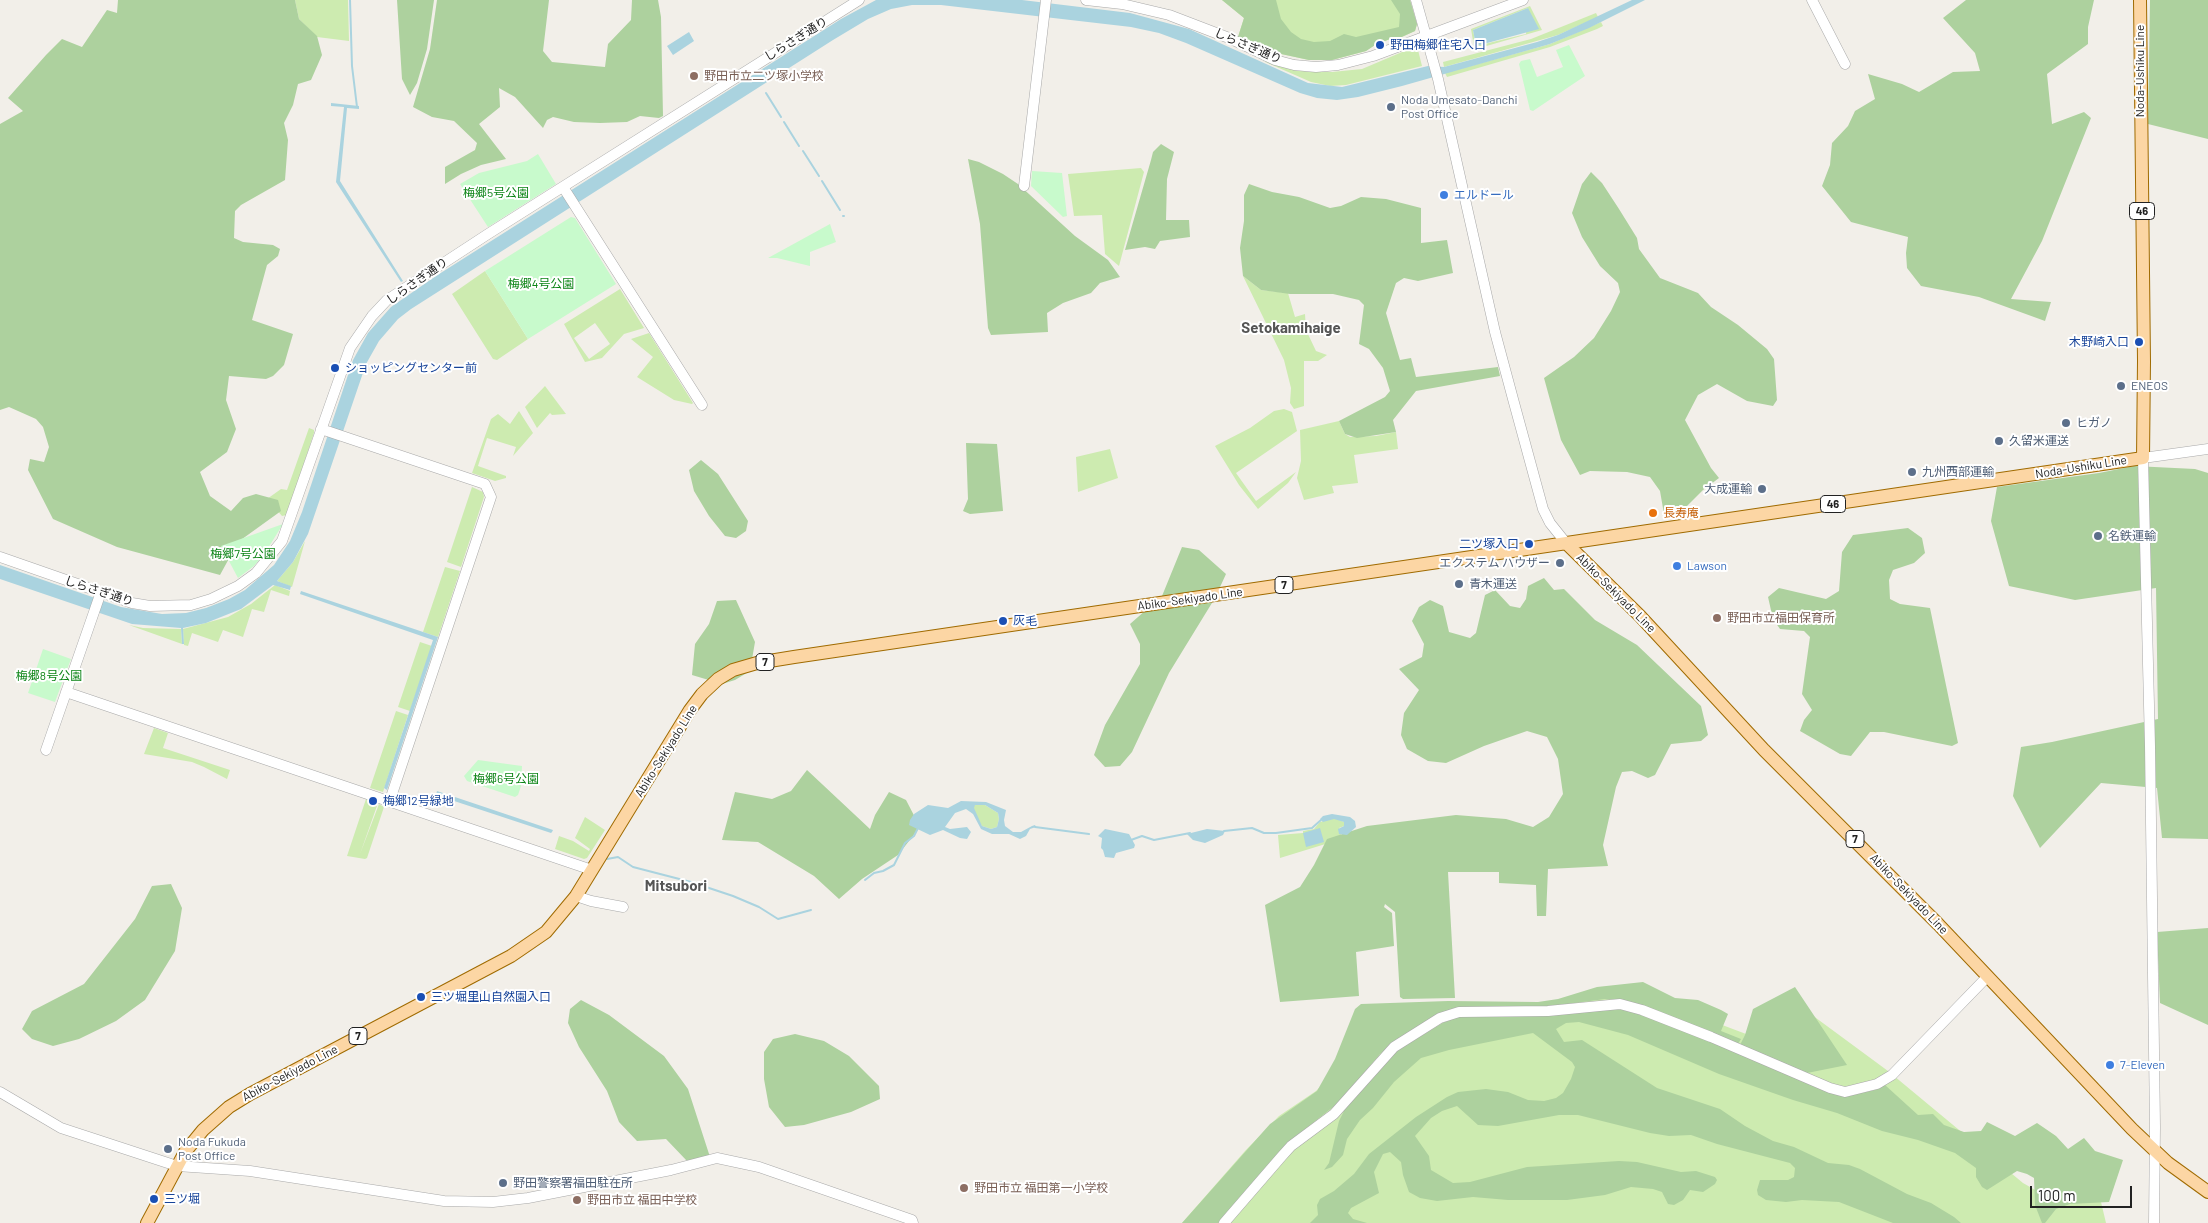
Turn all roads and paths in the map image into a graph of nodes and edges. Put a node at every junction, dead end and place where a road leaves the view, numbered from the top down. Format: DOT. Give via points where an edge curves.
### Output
graph roads {
  1 [pos="859,0"];
  2 [pos="1086,0"];
  3 [pos="1416,0"];
  4 [pos="1523,0"];
  5 [pos="1812,0"];
  6 [pos="2140,0"];
  7 [pos="1046,1"];
  8 [pos="1427,35"];
  9 [pos="1845,64"];
  10 [pos="1024,186"];
  11 [pos="565,189"];
  12 [pos="702,406"];
  13 [pos="324,430"];
  14 [pos="2208,449"];
  15 [pos="2143,458"];
  16 [pos="1566,544"];
  17 [pos="0,557"];
  18 [pos="100,595"];
  19 [pos="66,692"];
  20 [pos="46,750"];
  21 [pos="390,800"];
  22 [pos="592,870"];
  23 [pos="576,896"];
  24 [pos="623,907"];
  25 [pos="1987,977"];
  26 [pos="0,1092"];
  27 [pos="2154,1150"];
  28 [pos="177,1166"];
  29 [pos="2208,1192"];
  30 [pos="147,1223"];
  31 [pos="913,1223"];
  32 [pos="1224,1223"];
  33 [pos="2154,1223"];
  1 -- 11 [label="street, しらさぎ通り"];
  2 -- 8 [label="street, しらさぎ通り" via="1169,15 1275,60 1316,67 1357,60"];
  3 -- 8 [label="street"];
  4 -- 8 [label="street, しらさぎ通り"];
  5 -- 9 [label="street"];
  6 -- 15 [label="main road, Noda-Ushiku Line / 46"];
  7 -- 10 [label="street"];
  8 -- 16 [label="street" via="1513,400 1546,517"];
  11 -- 12 [label="street"];
  11 -- 13 [label="street, しらさぎ通り" via="387,300 362,328 350,348"];
  13 -- 18 [label="street, しらさぎ通り" via="282,541 256,573 238,586 190,605 150,606"];
  13 -- 21 [label="street" via="485,484 490,490 491,497"];
  14 -- 15 [label="street"];
  15 -- 16 [label="main road, Noda-Ushiku Line / 46"];
  15 -- 27 [label="street"];
  16 -- 22 [label="main road, Abiko-Sekiyado Line / 7" via="743,666 718,679 690,710"];
  16 -- 25 [label="main road, Abiko-Sekiyado Line / 7" via="1640,616 1764,750 1854,838"];
  17 -- 18 [label="street, しらさぎ通り"];
  18 -- 19 [label="street"];
  19 -- 20 [label="street"];
  19 -- 21 [label="street"];
  21 -- 22 [label="street"];
  22 -- 23 [label="main road, Abiko-Sekiyado Line / 7"];
  23 -- 24 [label="street"];
  23 -- 28 [label="main road, Abiko-Sekiyado Line / 7" via="546,932 511,956 229,1107 203,1130"];
  25 -- 27 [label="main road, Abiko-Sekiyado Line / 7"];
  25 -- 32 [label="street" via="1892,1075 1870,1087 1845,1092 1620,1004 1548,1011 1459,1012 1440,1018 1394,1047 1334,1114 1287,1150"];
  26 -- 28 [label="street" via="61,1128"];
  27 -- 29 [label="main road, Abiko-Sekiyado Line / 7"];
  27 -- 33 [label="street"];
  28 -- 30 [label="main road, Abiko-Sekiyado Line / 7"];
  28 -- 31 [label="street" via="250,1171 444,1201 493,1202 671,1170 717,1158 768,1170"];
}
